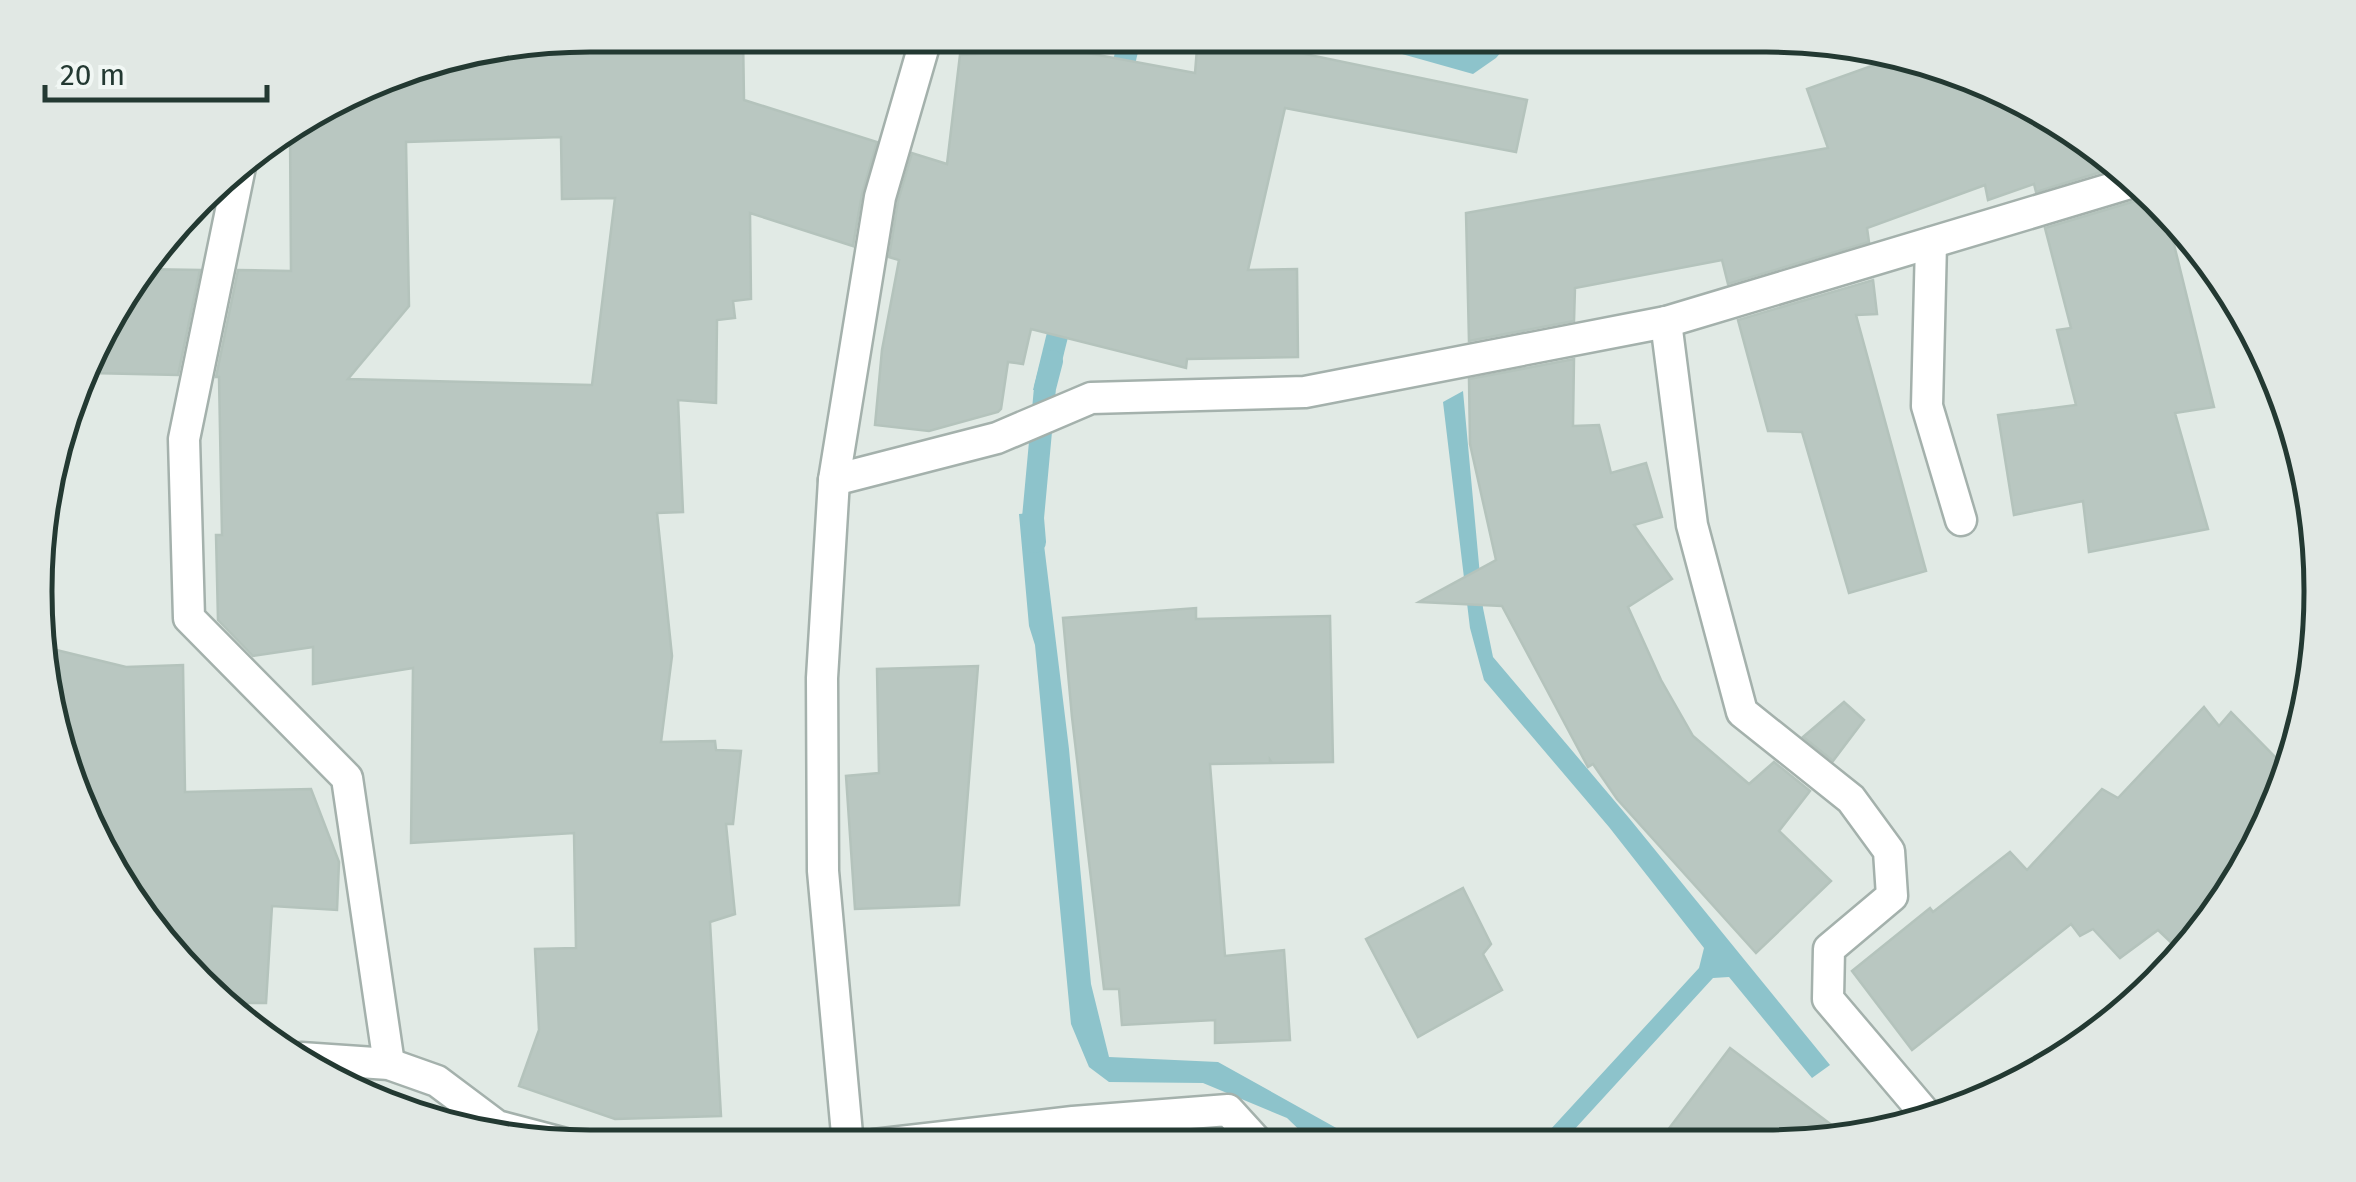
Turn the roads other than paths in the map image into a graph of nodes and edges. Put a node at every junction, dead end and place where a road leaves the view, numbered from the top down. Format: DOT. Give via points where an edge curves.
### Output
graph roads {
  1 [pos="922,52"];
  2 [pos="236,186"];
  3 [pos="2121,187"];
  4 [pos="1932,244"];
  5 [pos="1666,322"];
  6 [pos="834,480"];
  7 [pos="1961,520"];
  8 [pos="327,1060"];
  9 [pos="389,1064"];
  10 [pos="1919,1107"];
  11 [pos="488,1119"];
  12 [pos="847,1130"];
  13 [pos="1004,1130"];
  14 [pos="1246,1130"];
  1 -- 6 [label="street" via="880,197"];
  2 -- 9 [label="street" via="184,439 189,618 347,778"];
  3 -- 4 [label="street"];
  4 -- 5 [label="street"];
  4 -- 7 [label="street" via="1927,406"];
  5 -- 6 [label="street" via="1305,392 1091,398 997,438"];
  5 -- 10 [label="street" via="1692,524 1742,712 1852,799 1889,851 1892,896 1830,949 1828,1000"];
  6 -- 12 [label="street" via="822,678 823,871"];
  8 -- 9 [label="street"];
  9 -- 11 [label="street" via="437,1080"];
  13 -- 14 [label="street" via="1228,1110"];
}
